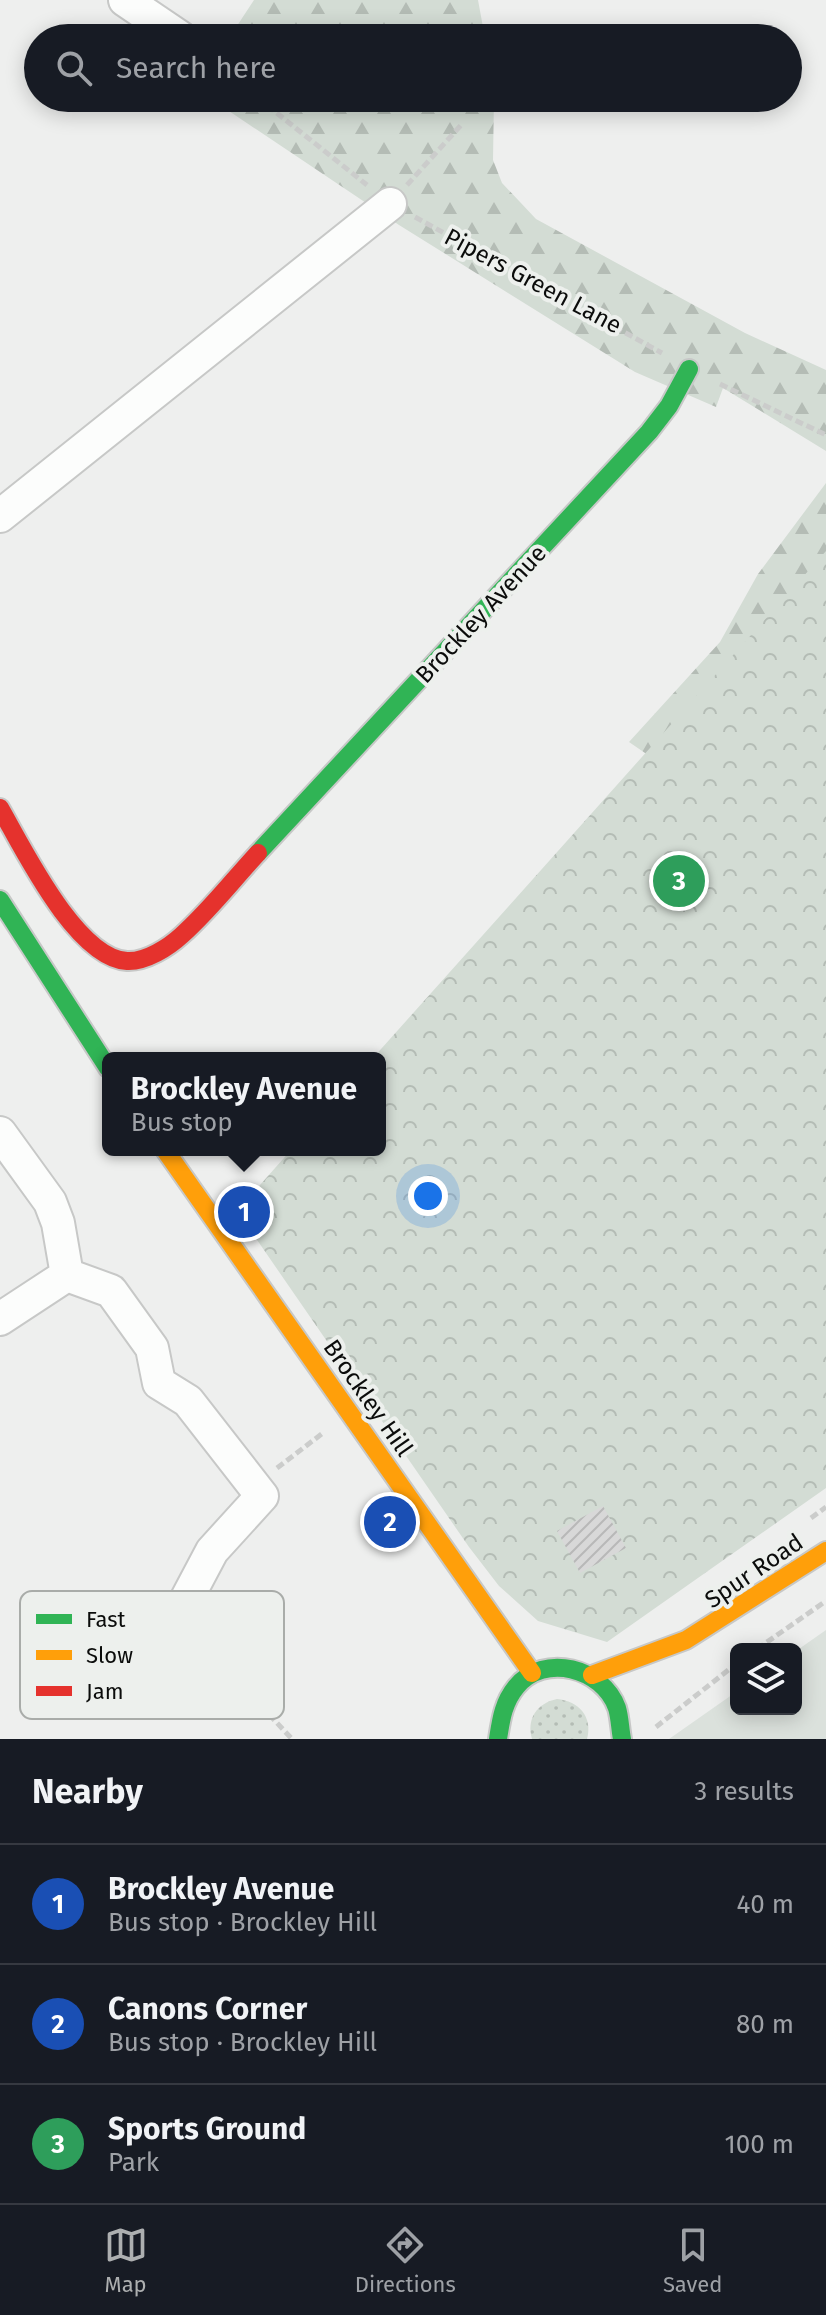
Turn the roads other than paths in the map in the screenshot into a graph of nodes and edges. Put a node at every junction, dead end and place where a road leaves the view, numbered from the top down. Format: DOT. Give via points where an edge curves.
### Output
graph roads {
  1 [pos="125,0"];
  2 [pos="160,24"];
  3 [pos="390,204"];
  4 [pos="689,369"];
  5 [pos="0,516"];
  6 [pos="0,808"];
  7 [pos="0,900"];
  8 [pos="102,1059"];
  9 [pos="0,1133"];
  10 [pos="169,1156"];
  11 [pos="67,1275"];
  12 [pos="0,1319"];
  13 [pos="826,1551"];
  14 [pos="191,1591"];
  15 [pos="709,1630"];
  16 [pos="670,1667"];
  17 [pos="532,1673"];
  18 [pos="592,1675"];
  19 [pos="636,1702"];
  20 [pos="497,1717"];
  21 [pos="622,1735"];
  22 [pos="482,1739"];
  23 [pos="498,1739"];
  1 -- 2 [label="street"];
  3 -- 5 [label="street"];
  4 -- 6 [label="main road, Brockley Avenue" via="649,432 182,935 153,955 125,962 98,953 67,917"];
  7 -- 8 [label="main road"];
  9 -- 11 [label="street" via="50,1202"];
  10 -- 17 [label="main road, Brockley Hill"];
  11 -- 12 [label="street"];
  11 -- 14 [label="street" via="111,1291 152,1348 159,1383 188,1401 262,1496 212,1551"];
  13 -- 15 [label="main road, Spur Road"];
  15 -- 16 [label="main road, Spur Road"];
  15 -- 18 [label="main road, Spur Road" via="639,1663"];
  17 -- 18 [label="main road" via="566,1667"];
  17 -- 20 [label="main road" via="506,1696"];
  18 -- 21 [label="main road" via="616,1702"];
  19 -- 21 [label="main road"];
  20 -- 22 [label="main road"];
  20 -- 23 [label="main road"];
}
